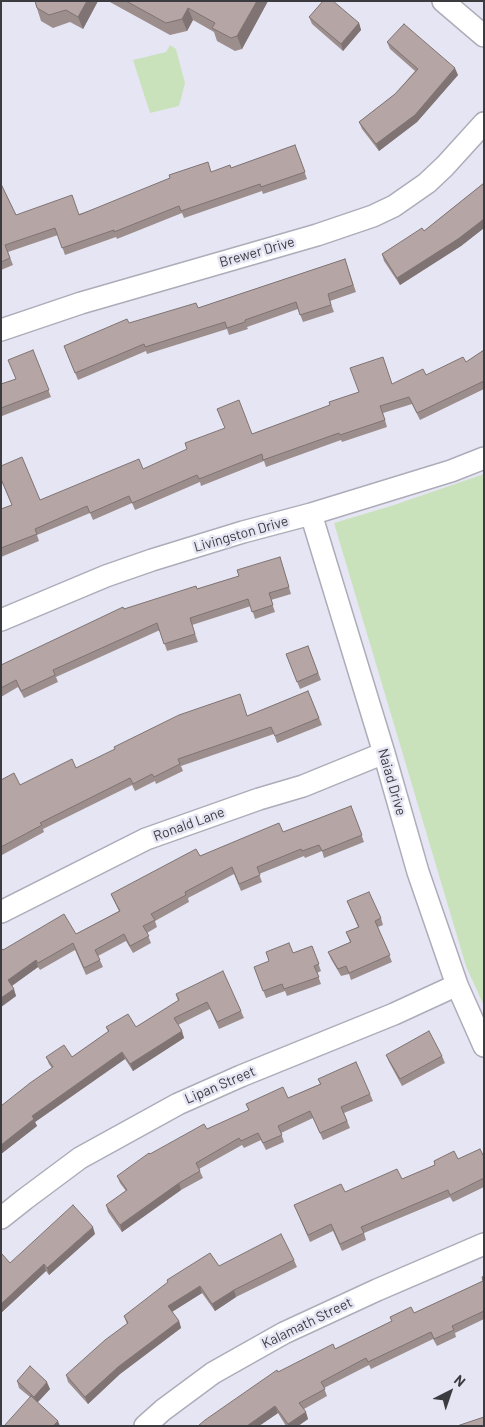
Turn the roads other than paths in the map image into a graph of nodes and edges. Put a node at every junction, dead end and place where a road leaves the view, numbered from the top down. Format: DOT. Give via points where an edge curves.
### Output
graph roads {
  1 [pos="443,1"];
  2 [pos="484,36"];
  3 [pos="484,123"];
  4 [pos="1,330"];
  5 [pos="484,458"];
  6 [pos="311,514"];
  7 [pos="1,620"];
  8 [pos="384,753"];
  9 [pos="1,912"];
  10 [pos="458,984"];
  11 [pos="484,1046"];
  12 [pos="1,1218"];
  13 [pos="484,1244"];
  14 [pos="145,1426"];
  1 -- 2 [label="street"];
  3 -- 4 [label="street, Brewer Drive" via="427,183 373,216"];
  5 -- 6 [label="street, Livingston Drive"];
  6 -- 7 [label="street, Livingston Drive" via="152,560"];
  6 -- 8 [label="street, Naiad Drive"];
  8 -- 9 [label="street, Ronald Lane" via="303,786 146,839"];
  8 -- 10 [label="street, Naiad Drive" via="418,872"];
  10 -- 11 [label="street, Naiad Drive"];
  10 -- 12 [label="street, Lipan Street" via="178,1104 80,1158"];
  13 -- 14 [label="street, Kalamath Street" via="284,1333 213,1373"];
}
